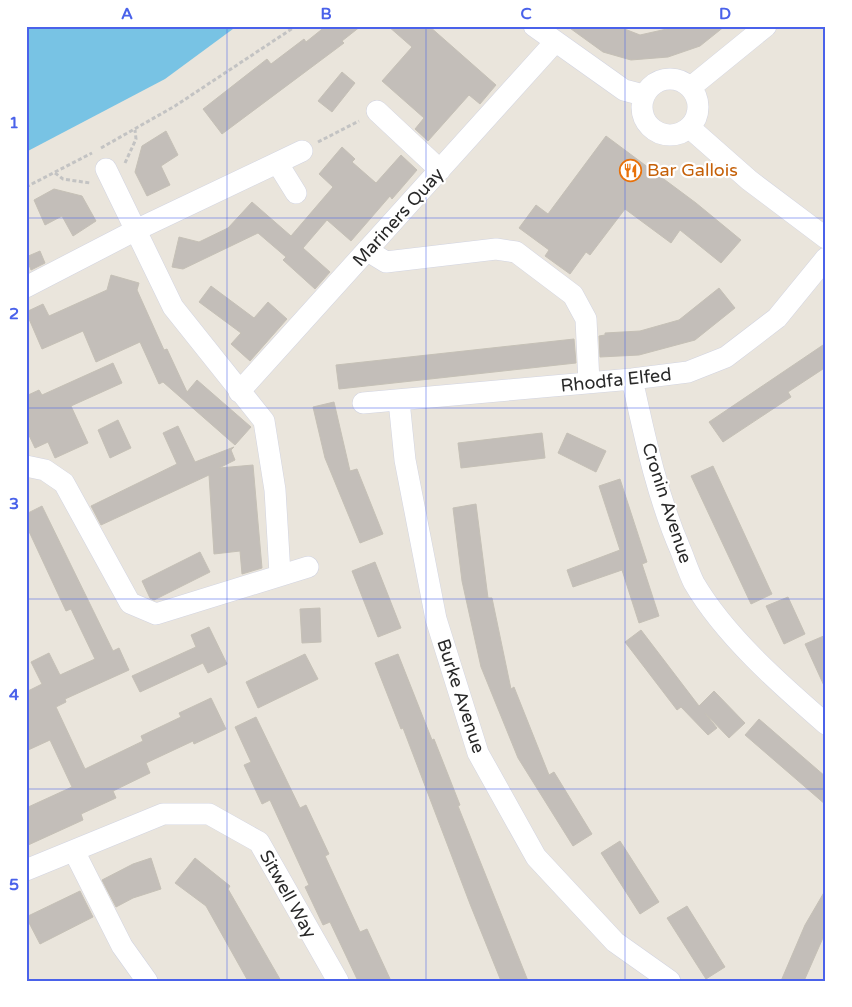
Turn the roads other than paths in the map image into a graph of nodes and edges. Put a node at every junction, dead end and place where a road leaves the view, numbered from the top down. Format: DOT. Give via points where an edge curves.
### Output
graph roads {
  1 [pos="534,26"];
  2 [pos="766,26"];
  3 [pos="555,42"];
  4 [pos="691,87"];
  5 [pos="643,95"];
  6 [pos="376,111"];
  7 [pos="690,128"];
  8 [pos="302,151"];
  9 [pos="278,164"];
  10 [pos="106,169"];
  11 [pos="440,170"];
  12 [pos="296,193"];
  13 [pos="136,230"];
  14 [pos="826,238"];
  15 [pos="368,251"];
  16 [pos="826,258"];
  17 [pos="26,287"];
  18 [pos="632,379"];
  19 [pos="588,383"];
  20 [pos="239,392"];
  21 [pos="399,401"];
  22 [pos="363,403"];
  23 [pos="36,468"];
  24 [pos="308,567"];
  25 [pos="280,574"];
  26 [pos="826,724"];
  27 [pos="74,850"];
  28 [pos="26,870"];
  29 [pos="147,981"];
  30 [pos="338,981"];
  31 [pos="670,981"];
  1 -- 3 [label="street"];
  2 -- 4 [label="street"];
  3 -- 5 [label="street" via="624,90"];
  3 -- 11 [label="street, Mariners Quay"];
  4 -- 5 [label="street" via="672,78 654,83"];
  4 -- 7 [label="street" via="698,99 696,116"];
  5 -- 7 [label="street" via="642,111 650,125 661,134 676,135"];
  6 -- 11 [label="street"];
  7 -- 14 [label="street" via="749,180"];
  8 -- 9 [label="street"];
  9 -- 12 [label="street"];
  9 -- 13 [label="street"];
  10 -- 13 [label="street"];
  11 -- 15 [label="street, Mariners Quay"];
  13 -- 17 [label="street"];
  13 -- 20 [label="street" via="173,307"];
  15 -- 19 [label="street" via="386,262 496,249 516,252 573,294 586,319"];
  15 -- 20 [label="street, Mariners Quay"];
  16 -- 18 [label="street, Rhodfa Elfed" via="777,318 726,357 688,372"];
  18 -- 19 [label="street, Rhodfa Elfed"];
  18 -- 26 [label="street, Cronin Avenue" via="652,470 694,582 725,625 762,667"];
  19 -- 21 [label="street, Rhodfa Elfed"];
  20 -- 25 [label="street" via="264,421 275,490"];
  21 -- 22 [label="street, Rhodfa Elfed"];
  21 -- 31 [label="street, Burke Avenue" via="404,460 436,619 478,753 536,857 615,942"];
  23 -- 25 [label="street" via="64,483 130,603 156,614"];
  24 -- 25 [label="street"];
  27 -- 28 [label="street, Sitwell Way"];
  27 -- 29 [label="street" via="122,946"];
  27 -- 30 [label="street, Sitwell Way" via="163,814 209,814 259,842"];
}
